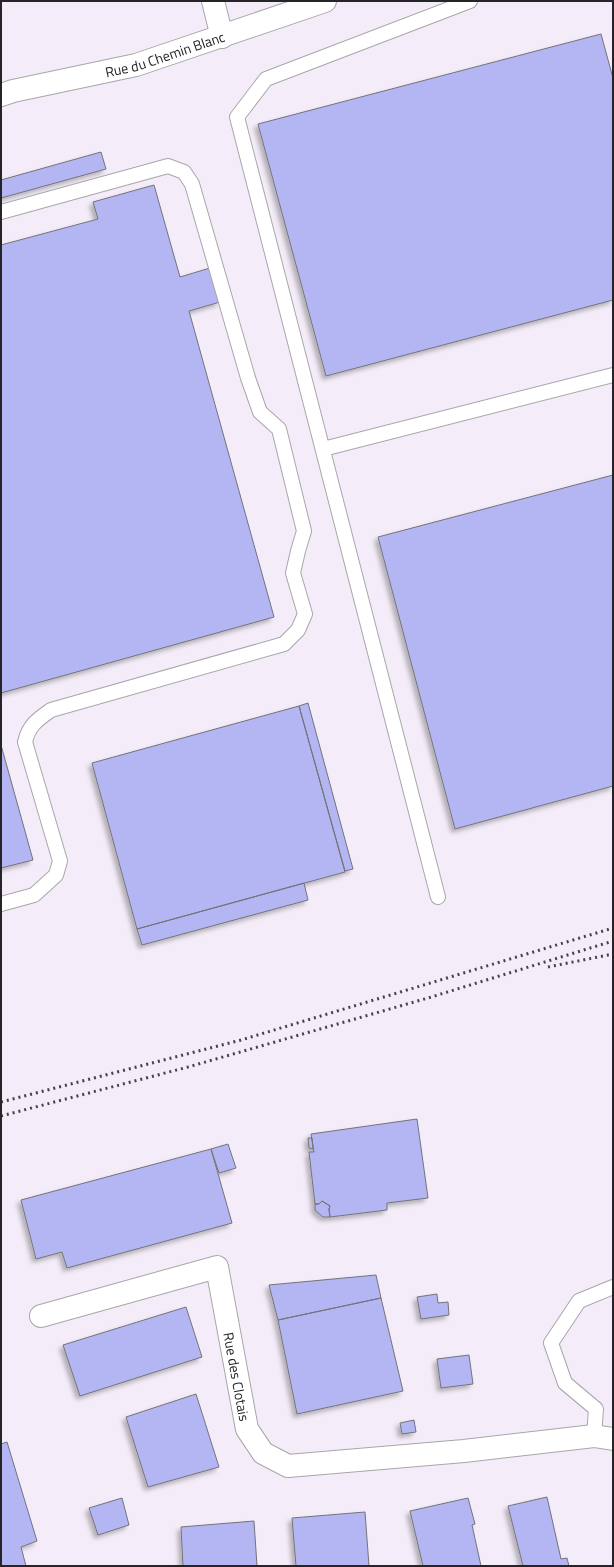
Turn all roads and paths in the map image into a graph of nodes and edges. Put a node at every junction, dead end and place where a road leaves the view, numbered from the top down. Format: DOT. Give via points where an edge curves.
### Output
graph roads {
  1 [pos="214,1"];
  2 [pos="325,1"];
  3 [pos="470,1"];
  4 [pos="222,37"];
  5 [pos="1,95"];
  6 [pos="1,212"];
  7 [pos="613,375"];
  8 [pos="323,449"];
  9 [pos="438,897"];
  10 [pos="1,904"];
  11 [pos="613,1287"];
  12 [pos="41,1316"];
  13 [pos="603,1437"];
  1 -- 4 [label="street"];
  2 -- 4 [label="street, Rue du Chemin Blanc"];
  3 -- 8 [label="lane" via="266,79 237,117"];
  4 -- 5 [label="street, Rue du Chemin Blanc" via="136,65 13,90"];
  6 -- 10 [label="lane" via="168,166 184,172 192,184 260,412 278,429 304,531 293,573 305,614 298,630 284,644 51,710 36,720 28,731 25,742 60,861 56,875 34,895"];
  7 -- 8 [label="lane"];
  8 -- 9 [label="lane"];
  11 -- 13 [label="lane" via="579,1301 551,1342 565,1383 596,1409"];
  12 -- 13 [label="street, Rue des Clotais" via="217,1267 247,1429 263,1453 288,1466"];
}
